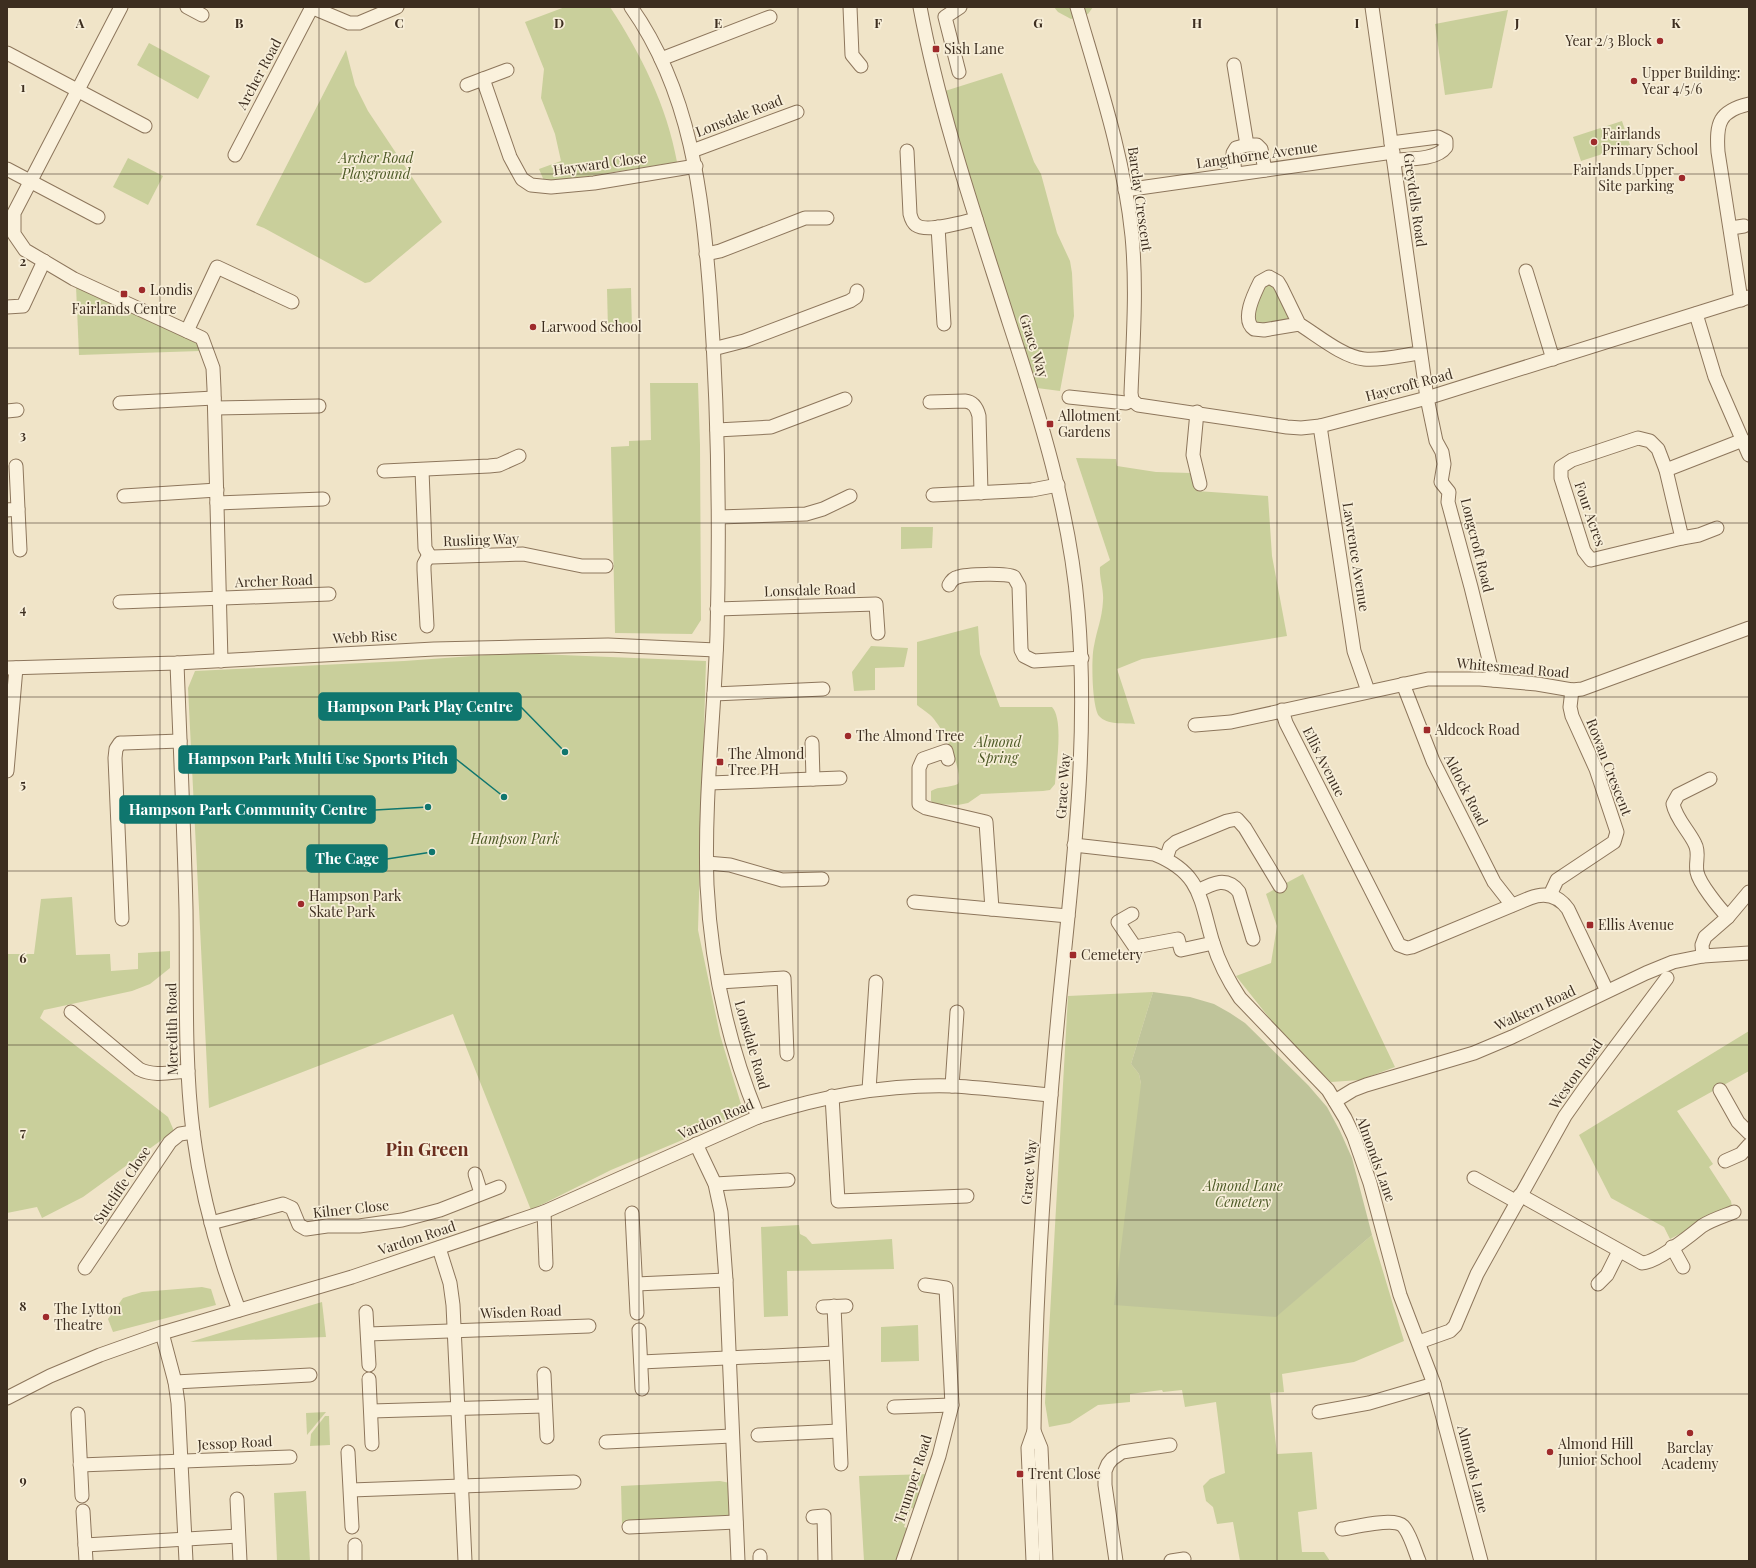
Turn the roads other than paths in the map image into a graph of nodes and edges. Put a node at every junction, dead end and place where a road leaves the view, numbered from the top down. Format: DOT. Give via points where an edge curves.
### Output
graph roads {
  1 [pos="121,7"];
  2 [pos="188,7"];
  3 [pos="312,7"];
  4 [pos="397,7"];
  5 [pos="631,7"];
  6 [pos="850,7"];
  7 [pos="920,7"];
  8 [pos="960,7"];
  9 [pos="1077,7"];
  10 [pos="1372,7"];
  11 [pos="380,10"];
  12 [pos="202,15"];
  13 [pos="770,17"];
  14 [pos="7,53"];
  15 [pos="661,59"];
  16 [pos="1234,65"];
  17 [pos="861,66"];
  18 [pos="507,70"];
  19 [pos="959,72"];
  20 [pos="483,79"];
  21 [pos="467,85"];
  22 [pos="78,90"];
  23 [pos="1749,104"];
  24 [pos="797,112"];
  25 [pos="145,126"];
  26 [pos="1247,144"];
  27 [pos="692,151"];
  28 [pos="907,152"];
  29 [pos="1393,152"];
  30 [pos="235,156"];
  31 [pos="696,166"];
  32 [pos="7,169"];
  33 [pos="1265,170"];
  34 [pos="1235,174"];
  35 [pos="31,181"];
  36 [pos="1125,190"];
  37 [pos="98,217"];
  38 [pos="827,218"];
  39 [pos="976,219"];
  40 [pos="1744,226"];
  41 [pos="938,227"];
  42 [pos="1731,228"];
  43 [pos="11,233"];
  44 [pos="706,254"];
  45 [pos="44,261"];
  46 [pos="1526,271"];
  47 [pos="857,291"];
  48 [pos="1745,298"];
  49 [pos="292,302"];
  50 [pos="7,307"];
  51 [pos="1696,314"];
  52 [pos="944,324"];
  53 [pos="1299,324"];
  54 [pos="186,331"];
  55 [pos="713,349"];
  56 [pos="1420,353"];
  57 [pos="1553,359"];
  58 [pos="1069,397"];
  59 [pos="1427,398"];
  60 [pos="845,399"];
  61 [pos="1132,400"];
  62 [pos="930,402"];
  63 [pos="120,403"];
  64 [pos="214,403"];
  65 [pos="319,406"];
  66 [pos="1197,412"];
  67 [pos="1320,426"];
  68 [pos="717,430"];
  69 [pos="1742,440"];
  70 [pos="1749,454"];
  71 [pos="519,456"];
  72 [pos="16,466"];
  73 [pos="422,470"];
  74 [pos="1666,470"];
  75 [pos="384,471"];
  76 [pos="1200,484"];
  77 [pos="1058,485"];
  78 [pos="981,493"];
  79 [pos="933,495"];
  80 [pos="124,496"];
  81 [pos="850,496"];
  82 [pos="217,497"];
  83 [pos="323,499"];
  84 [pos="12,510"];
  85 [pos="719,517"];
  86 [pos="1717,528"];
  87 [pos="1682,538"];
  88 [pos="20,550"];
  89 [pos="428,555"];
  90 [pos="606,566"];
  91 [pos="948,585"];
  92 [pos="329,594"];
  93 [pos="219,599"];
  94 [pos="120,602"];
  95 [pos="717,609"];
  96 [pos="427,626"];
  97 [pos="1749,628"];
  98 [pos="878,632"];
  99 [pos="716,650"];
  100 [pos="1082,658"];
  101 [pos="221,661"];
  102 [pos="177,663"];
  103 [pos="12,668"];
  104 [pos="1494,680"];
  105 [pos="1403,684"];
  106 [pos="823,689"];
  107 [pos="1572,690"];
  108 [pos="1368,691"];
  109 [pos="714,694"];
  110 [pos="1282,710"];
  111 [pos="1195,725"];
  112 [pos="180,741"];
  113 [pos="812,743"];
  114 [pos="946,751"];
  115 [pos="7,771"];
  116 [pos="840,778"];
  117 [pos="813,779"];
  118 [pos="1710,779"];
  119 [pos="709,782"];
  120 [pos="1074,845"];
  121 [pos="1166,859"];
  122 [pos="707,863"];
  123 [pos="822,879"];
  124 [pos="1280,886"];
  125 [pos="1198,891"];
  126 [pos="1749,892"];
  127 [pos="1550,895"];
  128 [pos="914,902"];
  129 [pos="1512,905"];
  130 [pos="992,909"];
  131 [pos="1132,914"];
  132 [pos="1068,916"];
  133 [pos="1728,917"];
  134 [pos="122,919"];
  135 [pos="1253,939"];
  136 [pos="1213,943"];
  137 [pos="1749,953"];
  138 [pos="1703,956"];
  139 [pos="1667,978"];
  140 [pos="719,982"];
  141 [pos="876,982"];
  142 [pos="1607,991"];
  143 [pos="72,1012"];
  144 [pos="957,1012"];
  145 [pos="787,1054"];
  146 [pos="188,1071"];
  147 [pos="952,1086"];
  148 [pos="869,1090"];
  149 [pos="1720,1090"];
  150 [pos="1051,1095"];
  151 [pos="832,1096"];
  152 [pos="1335,1101"];
  153 [pos="758,1117"];
  154 [pos="193,1132"];
  155 [pos="1749,1133"];
  156 [pos="696,1144"];
  157 [pos="1749,1145"];
  158 [pos="1724,1161"];
  159 [pos="475,1174"];
  160 [pos="1474,1178"];
  161 [pos="788,1181"];
  162 [pos="715,1184"];
  163 [pos="499,1187"];
  164 [pos="481,1193"];
  165 [pos="967,1196"];
  166 [pos="1519,1198"];
  167 [pos="544,1212"];
  168 [pos="1734,1212"];
  169 [pos="632,1213"];
  170 [pos="211,1223"];
  171 [pos="1672,1247"];
  172 [pos="440,1248"];
  173 [pos="1620,1252"];
  174 [pos="546,1264"];
  175 [pos="1683,1267"];
  176 [pos="85,1268"];
  177 [pos="726,1280"];
  178 [pos="636,1284"];
  179 [pos="1598,1284"];
  180 [pos="924,1285"];
  181 [pos="834,1307"];
  182 [pos="239,1310"];
  183 [pos="366,1312"];
  184 [pos="637,1313"];
  185 [pos="589,1326"];
  186 [pos="639,1330"];
  187 [pos="455,1331"];
  188 [pos="162,1333"];
  189 [pos="368,1334"];
  190 [pos="1419,1342"];
  191 [pos="835,1353"];
  192 [pos="729,1357"];
  193 [pos="640,1362"];
  194 [pos="369,1365"];
  195 [pos="544,1374"];
  196 [pos="310,1375"];
  197 [pos="369,1378"];
  198 [pos="175,1382"];
  199 [pos="1434,1384"];
  200 [pos="642,1389"];
  201 [pos="7,1398"];
  202 [pos="952,1405"];
  203 [pos="545,1406"];
  204 [pos="894,1407"];
  205 [pos="458,1408"];
  206 [pos="371,1411"];
  207 [pos="1319,1412"];
  208 [pos="78,1414"];
  209 [pos="839,1431"];
  210 [pos="1034,1431"];
  211 [pos="758,1435"];
  212 [pos="732,1436"];
  213 [pos="547,1437"];
  214 [pos="606,1442"];
  215 [pos="372,1444"];
  216 [pos="1170,1445"];
  217 [pos="348,1452"];
  218 [pos="290,1457"];
  219 [pos="182,1462"];
  220 [pos="840,1464"];
  221 [pos="80,1465"];
  222 [pos="574,1482"];
  223 [pos="462,1486"];
  224 [pos="351,1490"];
  225 [pos="82,1496"];
  226 [pos="236,1499"];
  227 [pos="83,1510"];
  228 [pos="813,1517"];
  229 [pos="736,1522"];
  230 [pos="352,1527"];
  231 [pos="629,1527"];
  232 [pos="1342,1529"];
  233 [pos="238,1536"];
  234 [pos="185,1539"];
  235 [pos="85,1545"];
  236 [pos="355,1545"];
  237 [pos="86,1561"];
  238 [pos="186,1561"];
  239 [pos="240,1561"];
  240 [pos="355,1561"];
  241 [pos="465,1561"];
  242 [pos="738,1561"];
  243 [pos="825,1561"];
  244 [pos="904,1561"];
  245 [pos="1033,1561"];
  246 [pos="1046,1561"];
  247 [pos="1116,1561"];
  248 [pos="1419,1561"];
  249 [pos="1481,1561"];
  1 -- 22 [label="street, Archer Road"];
  2 -- 12 [label="street"];
  3 -- 11 [label="street, Archer Road" via="349,23 359,23"];
  3 -- 30 [label="street, Archer Road"];
  4 -- 11 [label="street, Archer Road"];
  5 -- 15 [label="street, Lonsdale Road"];
  6 -- 17 [label="street" via="852,55"];
  7 -- 39 [label="street, Grace Way" via="946,122"];
  8 -- 19 [label="street" via="945,17"];
  9 -- 36 [label="street, Barclay Crescent" via="1111,121"];
  10 -- 29 [label="street, Greydells Road"];
  13 -- 15 [label="street"];
  14 -- 22 [label="street"];
  15 -- 27 [label="street, Lonsdale Road" via="680,107"];
  16 -- 26 [label="street"];
  18 -- 20 [label="street"];
  20 -- 21 [label="street"];
  20 -- 31 [label="street, Hayward Close" via="510,157 522,179 531,186 594,183"];
  22 -- 25 [label="street"];
  22 -- 35 [label="street, Archer Road"];
  23 -- 42 [label="street" via="1729,111 1720,122 1717,131 1718,152"];
  24 -- 27 [label="street, Lonsdale Road"];
  26 -- 33 [label="street" via="1257,145 1261,149"];
  26 -- 34 [label="street" via="1236,148 1233,153"];
  27 -- 31 [label="street, Lonsdale Road"];
  28 -- 41 [label="street" via="911,217 914,224 920,227"];
  29 -- 33 [label="street, Langthorne Avenue"];
  29 -- 56 [label="street, Greydells Road"];
  31 -- 44 [label="street, Lonsdale Road"];
  32 -- 35 [label="street"];
  33 -- 34 [label="street, Langthorne Avenue"];
  34 -- 36 [label="street, Langthorne Avenue"];
  35 -- 37 [label="street"];
  35 -- 43 [label="street, Archer Road" via="14,212"];
  36 -- 61 [label="street, Barclay Crescent" via="1132,236 1135,288 1130,393"];
  38 -- 44 [label="street" via="805,218"];
  39 -- 41 [label="street"];
  39 -- 77 [label="street, Grace Way" via="1037,408"];
  40 -- 42 [label="street"];
  41 -- 52 [label="street"];
  42 -- 48 [label="street"];
  43 -- 45 [label="street, Archer Road" via="25,250"];
  44 -- 55 [label="street, Lonsdale Road"];
  45 -- 50 [label="street" via="23,306"];
  45 -- 54 [label="street, Archer Road" via="74,279"];
  46 -- 57 [label="street"];
  47 -- 55 [label="street" via="856,297 850,301 744,341"];
  48 -- 51 [label="street, Haycroft Road"];
  49 -- 54 [label="street" via="217,267"];
  51 -- 57 [label="street, Haycroft Road"];
  51 -- 69 [label="street" via="1715,377"];
  53 -- 53 [label="street" via="1258,330 1250,327 1247,316 1260,282 1269,277 1278,282"];
  53 -- 56 [label="street" via="1357,358 1375,359"];
  54 -- 64 [label="street, Archer Road" via="202,338 213,368"];
  55 -- 68 [label="street, Lonsdale Road"];
  56 -- 59 [label="street, Greydells Road"];
  57 -- 59 [label="street, Haycroft Road"];
  58 -- 61 [label="street, Haycroft Road" via="1126,403"];
  59 -- 67 [label="street, Haycroft Road"];
  59 -- 104 [label="street, Longcroft Road" via="1436,442 1442,452 1444,464 1441,482 1449,492 1448,502"];
  60 -- 68 [label="street" via="770,427"];
  61 -- 66 [label="street, Haycroft Road" via="1138,405"];
  62 -- 78 [label="street" via="966,401 973,403 977,408"];
  63 -- 64 [label="street"];
  64 -- 65 [label="street"];
  64 -- 82 [label="street, Archer Road"];
  66 -- 67 [label="street, Haycroft Road" via="1294,427"];
  66 -- 76 [label="street" via="1193,455"];
  67 -- 108 [label="street, Lawrence Avenue" via="1354,651"];
  68 -- 85 [label="street, Lonsdale Road"];
  69 -- 70 [label="street"];
  69 -- 74 [label="street"];
  71 -- 73 [label="street" via="494,466"];
  72 -- 84 [label="street"];
  73 -- 75 [label="street"];
  73 -- 89 [label="street, Rusling Way" via="425,548"];
  74 -- 87 [label="street, Four Acres"];
  74 -- 87 [label="street, Four Acres" via="1658,449 1650,441 1638,438 1572,460 1561,467 1561,478 1584,552 1591,560"];
  77 -- 78 [label="street" via="1032,490"];
  77 -- 100 [label="street, Grace Way" via="1074,574"];
  78 -- 79 [label="street"];
  80 -- 82 [label="street"];
  81 -- 85 [label="street" via="806,514"];
  82 -- 83 [label="street"];
  82 -- 93 [label="street, Archer Road"];
  84 -- 88 [label="street"];
  85 -- 95 [label="street, Lonsdale Road"];
  86 -- 87 [label="street"];
  89 -- 90 [label="street, Rusling Way" via="436,558 523,554 582,566"];
  89 -- 96 [label="street, Rusling Way" via="424,564"];
  91 -- 100 [label="street" via="953,579 961,576 1006,574 1014,577 1019,586 1021,650 1024,656 1034,661"];
  92 -- 93 [label="street, Archer Road"];
  93 -- 94 [label="street, Archer Road"];
  93 -- 101 [label="street, Archer Road"];
  95 -- 98 [label="street, Lonsdale Road" via="876,604"];
  95 -- 99 [label="street, Lonsdale Road"];
  97 -- 107 [label="street, Whitesmead Road" via="1621,676"];
  99 -- 101 [label="street, Webb Rise" via="608,645 516,647"];
  99 -- 109 [label="street, Lonsdale Road"];
  100 -- 120 [label="street, Grace Way" via="1082,750"];
  101 -- 102 [label="street, Webb Rise"];
  102 -- 103 [label="street, Webb Rise"];
  102 -- 112 [label="street, Meredith Road"];
  103 -- 115 [label="street, Webb Rise"];
  104 -- 105 [label="street, Whitesmead Road" via="1438,679"];
  104 -- 107 [label="street, Whitesmead Road"];
  105 -- 108 [label="street, Whitesmead Road"];
  105 -- 129 [label="street, Aldock Road" via="1433,761 1494,882"];
  106 -- 109 [label="street"];
  107 -- 127 [label="street, Rowan Crescent" via="1572,716 1596,769 1617,832 1614,842 1557,880"];
  108 -- 110 [label="street, Whitesmead Road"];
  109 -- 119 [label="street, Lonsdale Road"];
  110 -- 111 [label="street, Whitesmead Road" via="1231,722"];
  110 -- 129 [label="street, Ellis Avenue" via="1293,737 1399,944 1407,948 1412,947"];
  112 -- 134 [label="street" via="124,742 120,743 116,750"];
  112 -- 146 [label="street, Meredith Road"];
  113 -- 117 [label="street"];
  114 -- 130 [label="street" via="923,759 919,768 920,804 926,808 986,822"];
  116 -- 117 [label="street"];
  117 -- 119 [label="street"];
  118 -- 133 [label="street" via="1678,795 1673,804 1697,848 1698,875"];
  119 -- 122 [label="street, Lonsdale Road"];
  120 -- 121 [label="street, Almonds Lane" via="1145,852"];
  120 -- 132 [label="street, Grace Way"];
  121 -- 124 [label="street" via="1170,848 1176,842 1226,821 1237,819"];
  121 -- 125 [label="street, Almonds Lane" via="1186,875"];
  122 -- 123 [label="street" via="730,865 782,880"];
  122 -- 140 [label="street, Lonsdale Road" via="710,926"];
  125 -- 135 [label="street" via="1222,881 1237,889"];
  125 -- 136 [label="street, Almonds Lane"];
  126 -- 133 [label="street"];
  127 -- 129 [label="street, Ellis Avenue" via="1538,895"];
  127 -- 142 [label="street" via="1560,900 1568,909"];
  128 -- 130 [label="street"];
  130 -- 132 [label="street"];
  131 -- 136 [label="street" via="1118,922 1135,948 1178,939 1181,950"];
  132 -- 150 [label="street, Grace Way"];
  133 -- 138 [label="street" via="1705,937 1702,945"];
  136 -- 152 [label="street, Almonds Lane" via="1223,969 1240,998 1321,1082"];
  137 -- 138 [label="street, Walkern Road"];
  138 -- 142 [label="street, Walkern Road" via="1672,962"];
  139 -- 166 [label="street, Weston Road" via="1576,1099"];
  140 -- 145 [label="street, Lonsdale Road" via="784,978"];
  140 -- 153 [label="street, Lonsdale Road" via="731,1036"];
  141 -- 148 [label="street"];
  142 -- 152 [label="street, Walkern Road" via="1486,1049 1366,1085"];
  143 -- 146 [label="street" via="139,1069 154,1073"];
  144 -- 147 [label="street"];
  146 -- 154 [label="street, Meredith Road"];
  147 -- 148 [label="street, Vardon Road"];
  147 -- 150 [label="street, Vardon Road"];
  148 -- 151 [label="street, Vardon Road"];
  149 -- 155 [label="street" via="1738,1122"];
  150 -- 210 [label="street, Grace Way" via="1040,1228"];
  151 -- 153 [label="street, Vardon Road"];
  151 -- 165 [label="street" via="838,1201"];
  152 -- 190 [label="street, Almonds Lane" via="1361,1156 1400,1295"];
  153 -- 156 [label="street, Vardon Road"];
  154 -- 170 [label="street, Meredith Road"];
  154 -- 176 [label="street, Sutcliffe Close" via="180,1134 170,1142"];
  156 -- 162 [label="street"];
  156 -- 167 [label="street, Vardon Road"];
  157 -- 158 [label="street" via="1741,1154"];
  159 -- 164 [label="street"];
  160 -- 166 [label="street"];
  161 -- 162 [label="street"];
  162 -- 177 [label="street" via="721,1212"];
  163 -- 164 [label="street, Kilner Close"];
  164 -- 170 [label="street, Kilner Close" via="440,1210 402,1220 359,1226 306,1229 299,1225 292,1208 283,1204"];
  166 -- 173 [label="street"];
  166 -- 190 [label="street, Weston Road" via="1477,1274 1455,1326 1450,1331"];
  167 -- 172 [label="street, Vardon Road"];
  167 -- 174 [label="street"];
  168 -- 171 [label="street" via="1706,1224"];
  169 -- 178 [label="street"];
  170 -- 182 [label="street, Meredith Road"];
  171 -- 173 [label="street" via="1649,1262 1638,1262"];
  171 -- 175 [label="street"];
  172 -- 182 [label="street, Vardon Road"];
  172 -- 187 [label="street" via="450,1283"];
  173 -- 179 [label="street" via="1607,1275"];
  177 -- 178 [label="street"];
  177 -- 192 [label="street"];
  178 -- 184 [label="street"];
  180 -- 202 [label="street, Trumper Road" via="946,1288"];
  181 -- 191 [label="street"];
  182 -- 188 [label="street, Vardon Road"];
  183 -- 189 [label="street"];
  185 -- 187 [label="street, Wisden Road"];
  186 -- 193 [label="street"];
  187 -- 189 [label="street, Wisden Road"];
  187 -- 205 [label="street"];
  188 -- 198 [label="street, Jessop Road"];
  188 -- 201 [label="street, Vardon Road" via="100,1355"];
  189 -- 194 [label="street"];
  190 -- 199 [label="street, Almonds Lane"];
  191 -- 192 [label="street"];
  191 -- 209 [label="street"];
  192 -- 193 [label="street"];
  192 -- 212 [label="street"];
  193 -- 200 [label="street"];
  195 -- 203 [label="street"];
  196 -- 198 [label="street" via="276,1372"];
  197 -- 206 [label="street"];
  198 -- 219 [label="street, Jessop Road"];
  199 -- 207 [label="street" via="1369,1404"];
  199 -- 249 [label="street, Almonds Lane"];
  202 -- 204 [label="street"];
  202 -- 244 [label="street, Trumper Road" via="939,1456"];
  203 -- 205 [label="street"];
  203 -- 213 [label="street"];
  205 -- 206 [label="street"];
  205 -- 223 [label="street"];
  206 -- 215 [label="street"];
  208 -- 221 [label="street"];
  209 -- 211 [label="street"];
  209 -- 220 [label="street"];
  210 -- 245 [label="street, Grace Way" via="1028,1448"];
  210 -- 246 [label="street, Grace Way" via="1041,1448"];
  212 -- 214 [label="street" via="634,1446"];
  212 -- 229 [label="street"];
  216 -- 247 [label="street" via="1122,1452 1108,1464 1105,1485"];
  217 -- 224 [label="street"];
  218 -- 219 [label="street, Jessop Road"];
  219 -- 221 [label="street, Jessop Road"];
  219 -- 234 [label="street, Jessop Road"];
  221 -- 225 [label="street"];
  222 -- 223 [label="street" via="550,1489"];
  223 -- 224 [label="street"];
  223 -- 241 [label="street"];
  224 -- 230 [label="street"];
  226 -- 233 [label="street"];
  227 -- 235 [label="street"];
  228 -- 243 [label="street" via="824,1516"];
  229 -- 231 [label="street"];
  229 -- 242 [label="street"];
  232 -- 248 [label="street" via="1398,1523 1406,1529"];
  233 -- 234 [label="street"];
  233 -- 239 [label="street"];
  234 -- 235 [label="street"];
  234 -- 238 [label="street, Jessop Road"];
  235 -- 237 [label="street"];
  236 -- 240 [label="street"];
}
